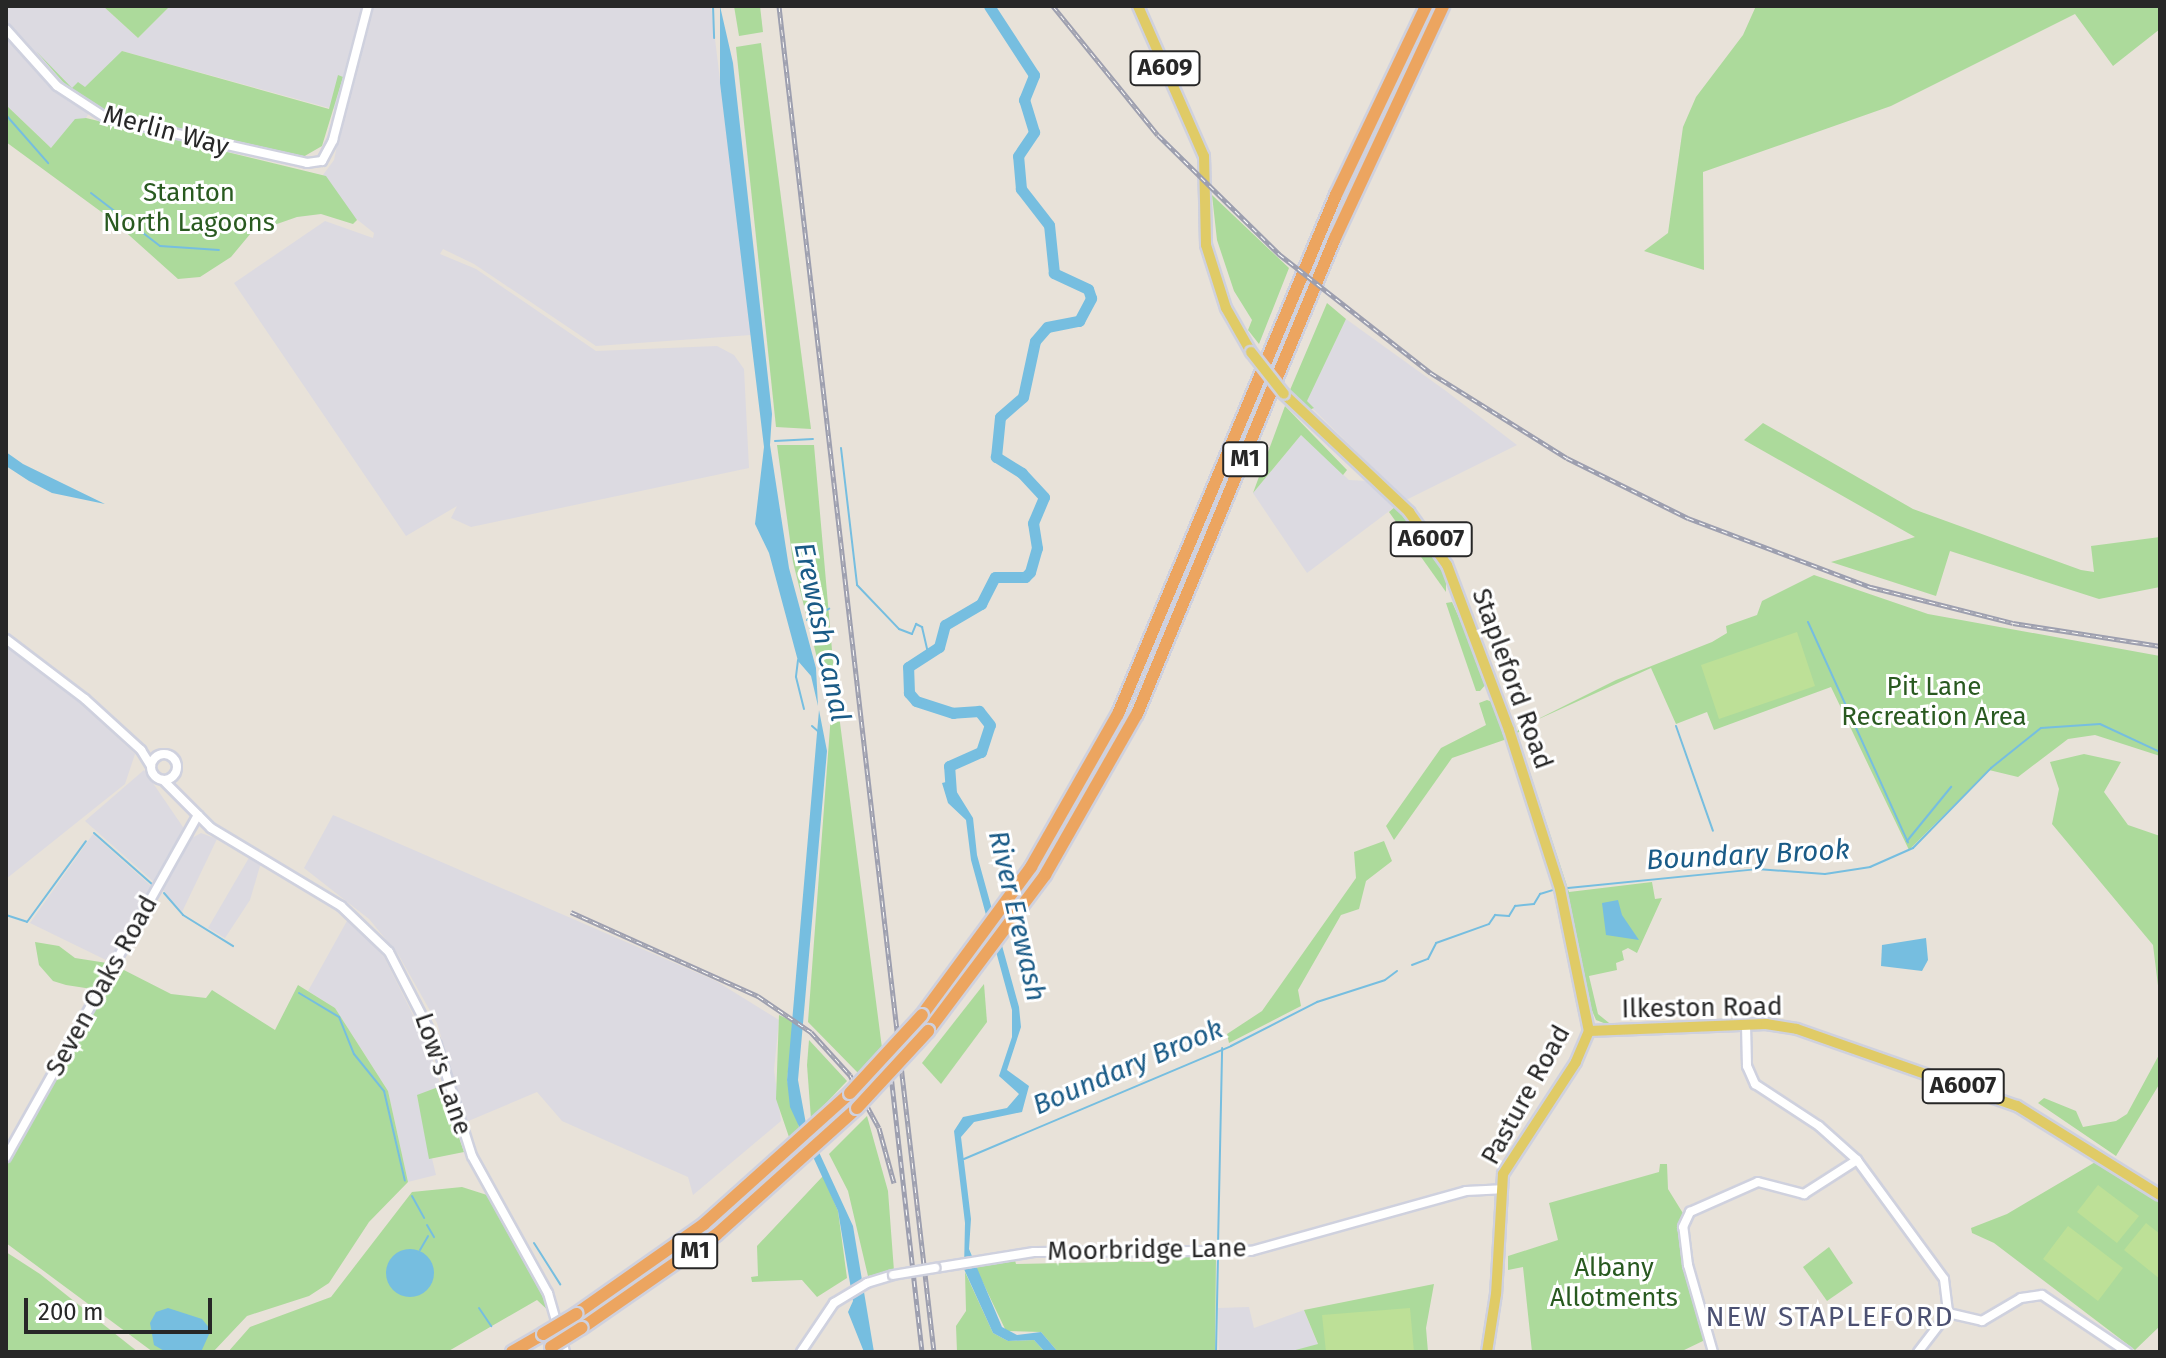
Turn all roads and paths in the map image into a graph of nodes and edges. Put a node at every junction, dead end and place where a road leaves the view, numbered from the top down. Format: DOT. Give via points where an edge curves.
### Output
graph roads {
  1 [pos="368,6"];
  2 [pos="1138,6"];
  3 [pos="1426,6"];
  4 [pos="1443,6"];
  5 [pos="6,29"];
  6 [pos="1193,130"];
  7 [pos="6,639"];
  8 [pos="141,750"];
  9 [pos="157,756"];
  10 [pos="151,766"];
  11 [pos="175,774"];
  12 [pos="163,780"];
  13 [pos="179,792"];
  14 [pos="198,815"];
  15 [pos="1582,1004"];
  16 [pos="1746,1025"];
  17 [pos="1589,1031"];
  18 [pos="6,1157"];
  19 [pos="1857,1160"];
  20 [pos="1501,1189"];
  21 [pos="2160,1195"];
  22 [pos="1948,1313"];
  23 [pos="547,1349"];
  24 [pos="512,1352"];
  25 [pos="565,1352"];
  26 [pos="801,1352"];
  27 [pos="1487,1352"];
  28 [pos="1713,1352"];
  29 [pos="1918,1352"];
  30 [pos="2127,1352"];
  1 -- 5 [label="street, Merlin Way" via="333,140 322,161 311,162 106,118 57,86"];
  2 -- 6 [label="main road, Stapleford Road / A609"];
  3 -- 24 [label="highway, M1, bridge" via="1336,195 1133,685 1015,892 922,1015 787,1155 704,1224"];
  4 -- 23 [label="highway, M1, bridge" via="1335,238 1146,695 1080,819 1027,902 928,1031 800,1163 686,1258"];
  6 -- 15 [label="main road, Stapleford Road / A6007, bridge" via="1205,168 1206,245 1226,308 1251,352 1284,394 1409,512 1443,558 1500,704 1560,889"];
  7 -- 8 [label="street, Low's Lane" via="62,679"];
  8 -- 9 [label="street, Low's Lane"];
  8 -- 10 [label="street, Low's Lane"];
  9 -- 10 [label="street"];
  9 -- 11 [label="street, Low's Lane" via="174,759"];
  10 -- 12 [label="street, Low's Lane"];
  11 -- 12 [label="street"];
  11 -- 13 [label="street, Low's Lane"];
  12 -- 13 [label="street, Low's Lane"];
  13 -- 14 [label="street, Low's Lane"];
  14 -- 18 [label="street, Seven Oaks Road"];
  14 -- 25 [label="street, Low's Lane" via="223,837 341,906 389,952 437,1045 472,1156 517,1229 551,1302"];
  15 -- 17 [label="main road, Pasture Road / A6007"];
  16 -- 17 [label="main road, Ilkeston Road / A6007"];
  16 -- 19 [label="street" via="1747,1066 1755,1084 1819,1126"];
  16 -- 21 [label="main road, Ilkeston Road / A6007" via="1797,1029 2003,1100"];
  17 -- 20 [label="main road, Pasture Road" via="1576,1062 1509,1159"];
  19 -- 22 [label="street" via="1942,1276"];
  19 -- 28 [label="street" via="1808,1193 1792,1194 1758,1182 1690,1212 1683,1227 1688,1265"];
  20 -- 26 [label="street, Moorbridge Lane, bridge" via="1466,1191 1245,1252 1034,1252 893,1275 834,1303"];
  20 -- 27 [label="main road, Pasture Road"];
  22 -- 29 [label="street"];
  22 -- 30 [label="street" via="1982,1321 2026,1296 2042,1295"];
}
